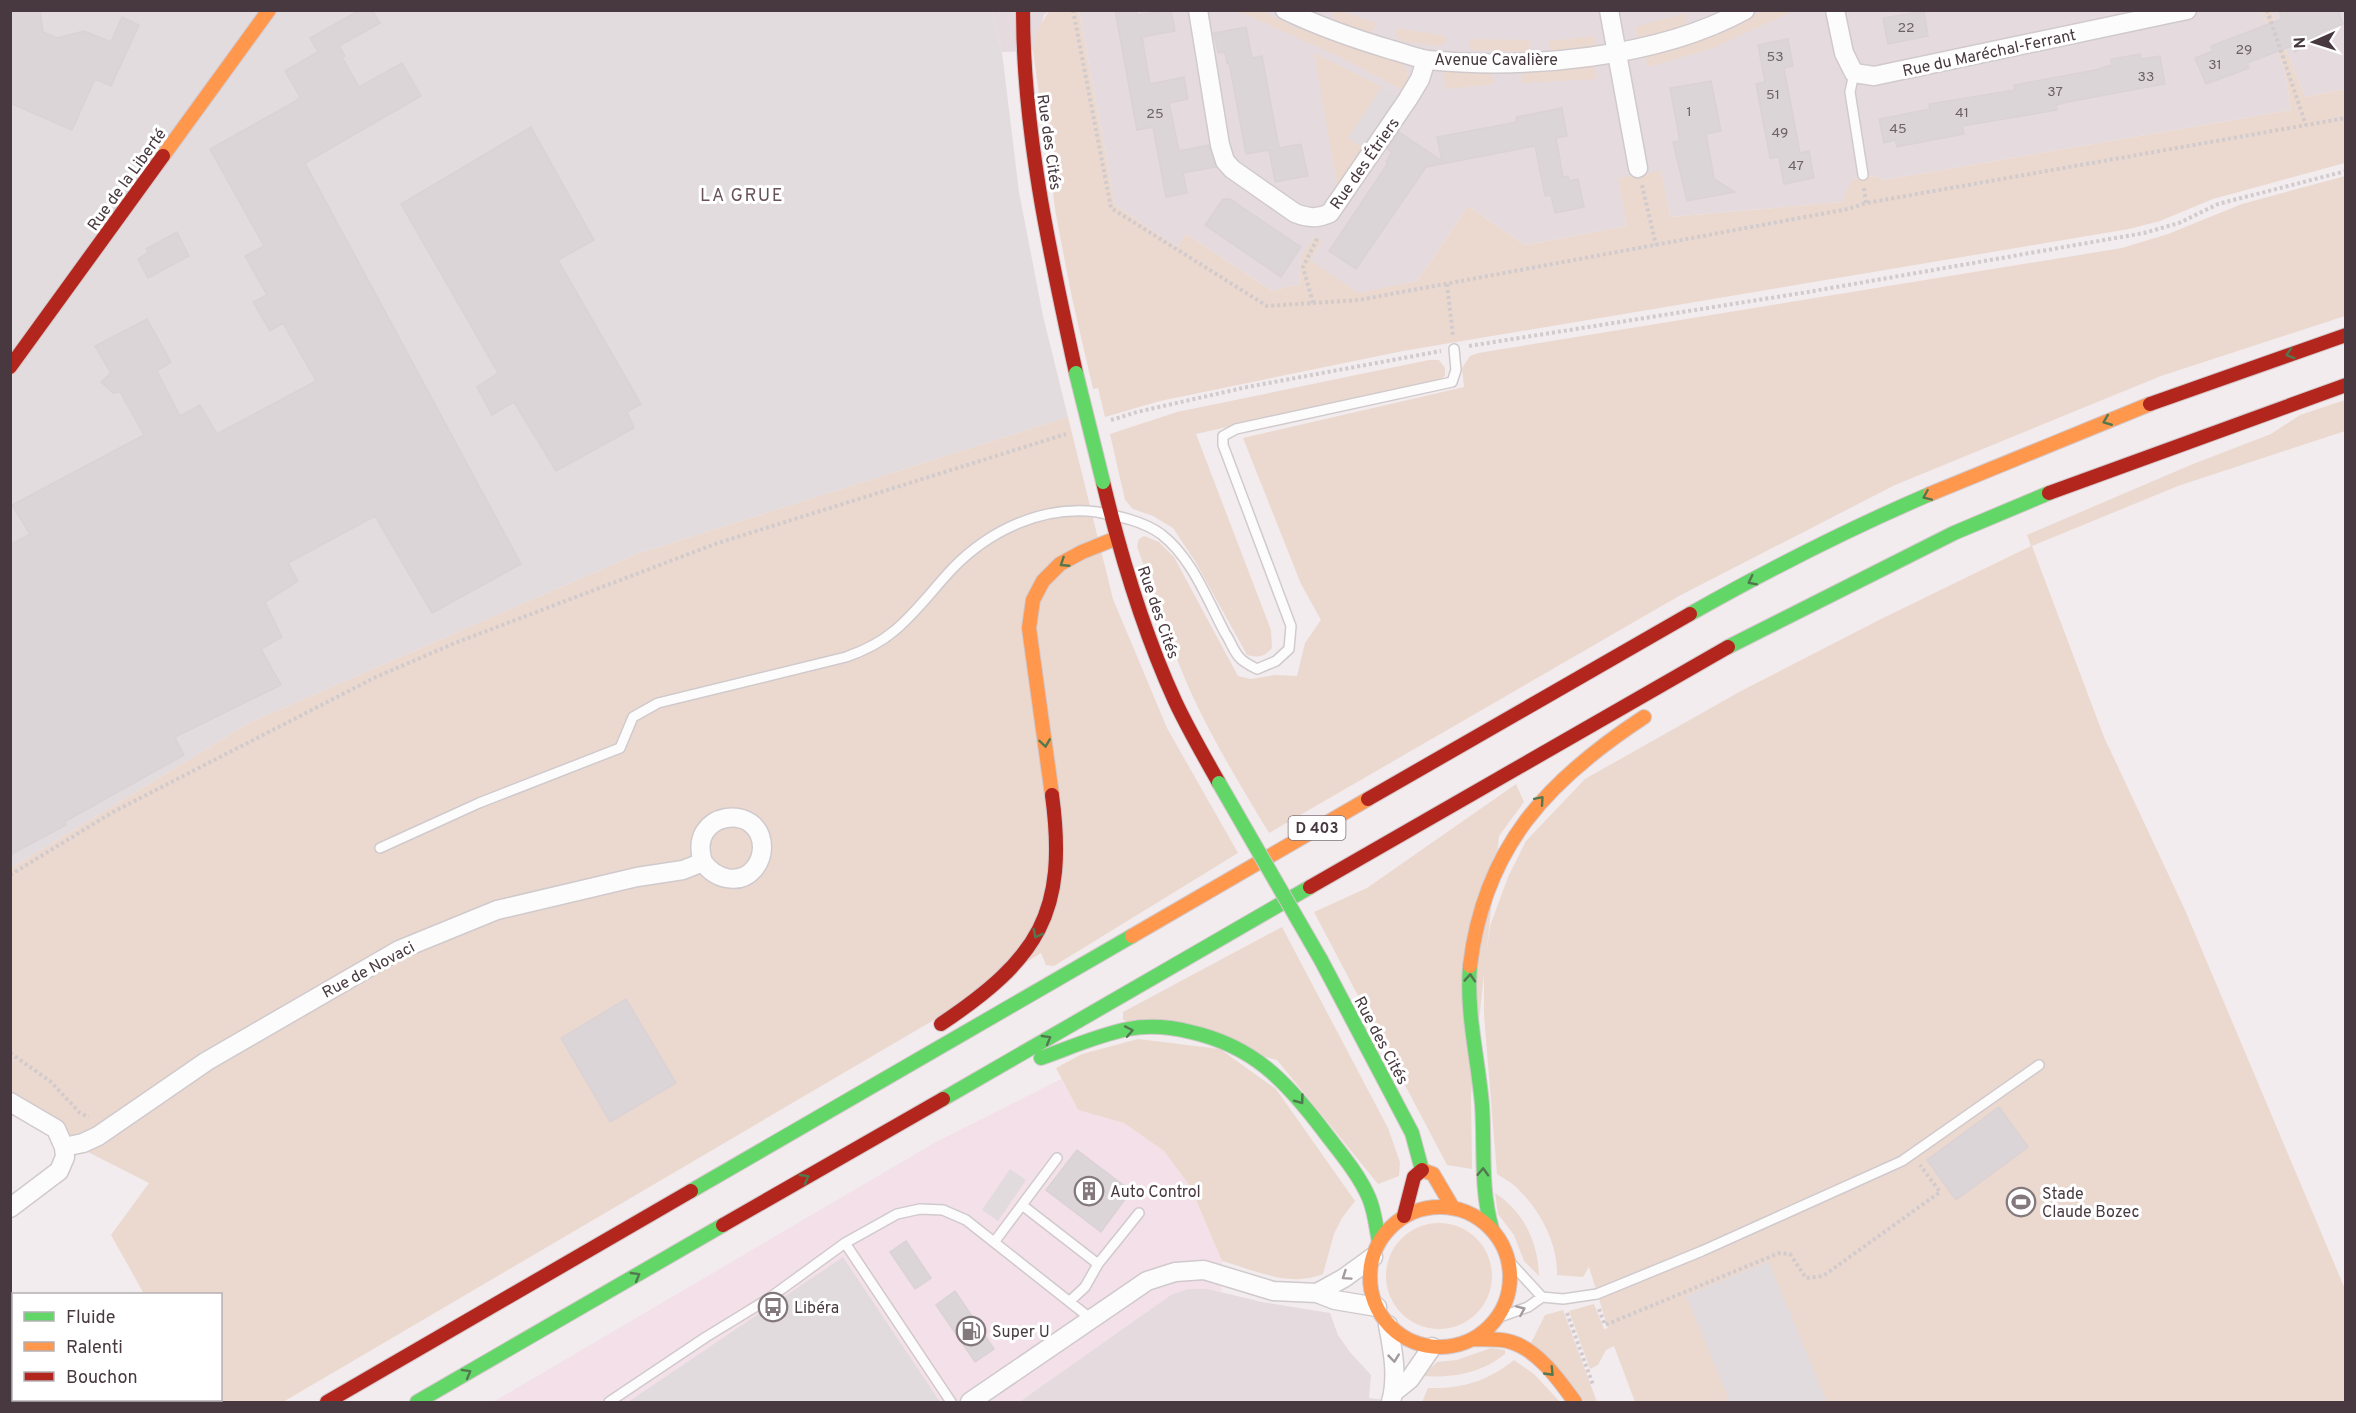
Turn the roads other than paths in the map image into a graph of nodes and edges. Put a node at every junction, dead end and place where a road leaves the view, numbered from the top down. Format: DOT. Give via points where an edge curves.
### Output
graph roads {
  1 [pos="269,10"];
  2 [pos="1023,10"];
  3 [pos="1198,10"];
  4 [pos="1285,10"];
  5 [pos="1609,10"];
  6 [pos="1745,10"];
  7 [pos="1835,10"];
  8 [pos="2187,10"];
  9 [pos="1617,52"];
  10 [pos="1425,60"];
  11 [pos="1854,73"];
  12 [pos="1638,168"];
  13 [pos="1863,175"];
  14 [pos="2346,335"];
  15 [pos="1454,349"];
  16 [pos="10,367"];
  17 [pos="2346,386"];
  18 [pos="1111,514"];
  19 [pos="1117,538"];
  20 [pos="1716,653"];
  21 [pos="1678,693"];
  22 [pos="1652,712"];
  23 [pos="380,848"];
  24 [pos="703,862"];
  25 [pos="933,1029"];
  26 [pos="909,1049"];
  27 [pos="2039,1065"];
  28 [pos="889,1075"];
  29 [pos="973,1082"];
  30 [pos="10,1102"];
  31 [pos="64,1147"];
  32 [pos="1057,1158"];
  33 [pos="1422,1170"];
  34 [pos="1022,1205"];
  35 [pos="10,1208"];
  36 [pos="1454,1208"];
  37 [pos="1139,1213"];
  38 [pos="1404,1216"];
  39 [pos="1492,1229"];
  40 [pos="994,1241"];
  41 [pos="845,1243"];
  42 [pos="1376,1249"];
  43 [pos="1508,1260"];
  44 [pos="1098,1264"];
  45 [pos="1317,1293"];
  46 [pos="1542,1297"];
  47 [pos="1070,1301"];
  48 [pos="1377,1307"];
  49 [pos="1090,1318"];
  50 [pos="1497,1318"];
  51 [pos="1388,1325"];
  52 [pos="1473,1339"];
  53 [pos="1432,1347"];
  54 [pos="1393,1397"];
  55 [pos="327,1402"];
  56 [pos="417,1402"];
  57 [pos="609,1402"];
  58 [pos="951,1402"];
  59 [pos="970,1402"];
  60 [pos="1575,1402"];
  1 -- 16 [label="main road, Rue de la Liberté"];
  2 -- 18 [label="main road, Rue des Cités, bridge" via="1023,62 1047,238"];
  3 -- 10 [label="street, Rue des Étriers" via="1225,161 1306,218 1330,213 1408,99 1420,79"];
  4 -- 10 [label="street, Avenue Cavalière" via="1343,35"];
  5 -- 9 [label="street"];
  6 -- 9 [label="street, Avenue Cavalière" via="1696,31"];
  7 -- 11 [label="street" via="1844,53"];
  8 -- 11 [label="street, Rue du Maréchal-Ferrant" via="1874,76"];
  9 -- 10 [label="street, Avenue Cavalière" via="1558,60"];
  9 -- 12 [label="street"];
  11 -- 13 [label="lane" via="1850,92"];
  14 -- 28 [label="main road, D 403, one-way" via="2149,404 2020,456 1879,516 1740,586"];
  15 -- 18 [label="lane" via="1456,370 1452,382 1236,429 1223,436 1223,445 1291,626 1289,649 1276,661 1257,669 1239,658 1183,555 1158,532"];
  17 -- 20 [label="main road, D 403" via="2045,494 1954,533"];
  18 -- 19 [label="main road, Rue des Cités"];
  18 -- 23 [label="lane" via="1063,511 1008,527 954,567 894,632 866,649 658,703 633,717 620,748 479,803"];
  19 -- 25 [label="main road, one-way" via="1061,564 1044,578 1030,609 1029,628 1057,834 1048,912 1033,944 1012,970"];
  19 -- 33 [label="main road, Rue des Cités, bridge" via="1134,598 1185,722 1321,960 1412,1133"];
  20 -- 21 [label="main road"];
  29 -- 20 [label="main road, D 403, one-way"];
  39 -- 22 [label="main road, one-way" via="1483,1194 1484,1122 1469,989 1471,956 1484,898 1511,840 1551,788 1615,735"];
  24 -- 31 [label="street, Rue de Novaci" via="683,870 497,910 408,946 207,1061 98,1136"];
  26 -- 28 [label="main road"];
  27 -- 46 [label="lane" via="1902,1161 1597,1294 1563,1299"];
  28 -- 55 [label="main road, D 403"];
  29 -- 42 [label="main road, one-way" via="1128,1029 1170,1028 1215,1036 1251,1053 1296,1094 1370,1197"];
  56 -- 29 [label="main road, D 403, one-way"];
  30 -- 31 [label="street" via="50,1124"];
  31 -- 35 [label="street" via="65,1157 59,1171"];
  32 -- 34 [label="lane"];
  33 -- 36 [label="main road" via="1432,1174"];
  33 -- 38 [label="main road" via="1414,1177"];
  34 -- 40 [label="lane"];
  34 -- 44 [label="lane"];
  36 -- 38 [label="main road" via="1428,1208"];
  36 -- 39 [label="main road"];
  37 -- 44 [label="lane"];
  38 -- 42 [label="main road" via="1394,1223"];
  39 -- 43 [label="main road"];
  40 -- 41 [label="lane" via="966,1220 943,1210 920,1209 897,1215"];
  40 -- 47 [label="lane"];
  41 -- 57 [label="lane" via="768,1299"];
  41 -- 58 [label="lane"];
  42 -- 45 [label="street, one-way" via="1344,1278"];
  42 -- 48 [label="main road" via="1370,1282"];
  43 -- 46 [label="lane"];
  43 -- 50 [label="main road" via="1509,1290"];
  44 -- 47 [label="lane" via="1085,1287"];
  45 -- 48 [label="street"];
  45 -- 49 [label="street" via="1273,1291 1204,1270 1175,1272 1147,1281"];
  50 -- 46 [label="lane, one-way" via="1528,1307"];
  47 -- 49 [label="lane"];
  48 -- 51 [label="main road"];
  49 -- 59 [label="street"];
  50 -- 52 [label="main road"];
  51 -- 53 [label="main road" via="1408,1340"];
  51 -- 54 [label="street, one-way" via="1395,1359"];
  52 -- 53 [label="main road" via="1454,1346"];
  52 -- 60 [label="main road, one-way" via="1520,1346 1548,1370"];
  53 -- 54 [label="street"];
}
